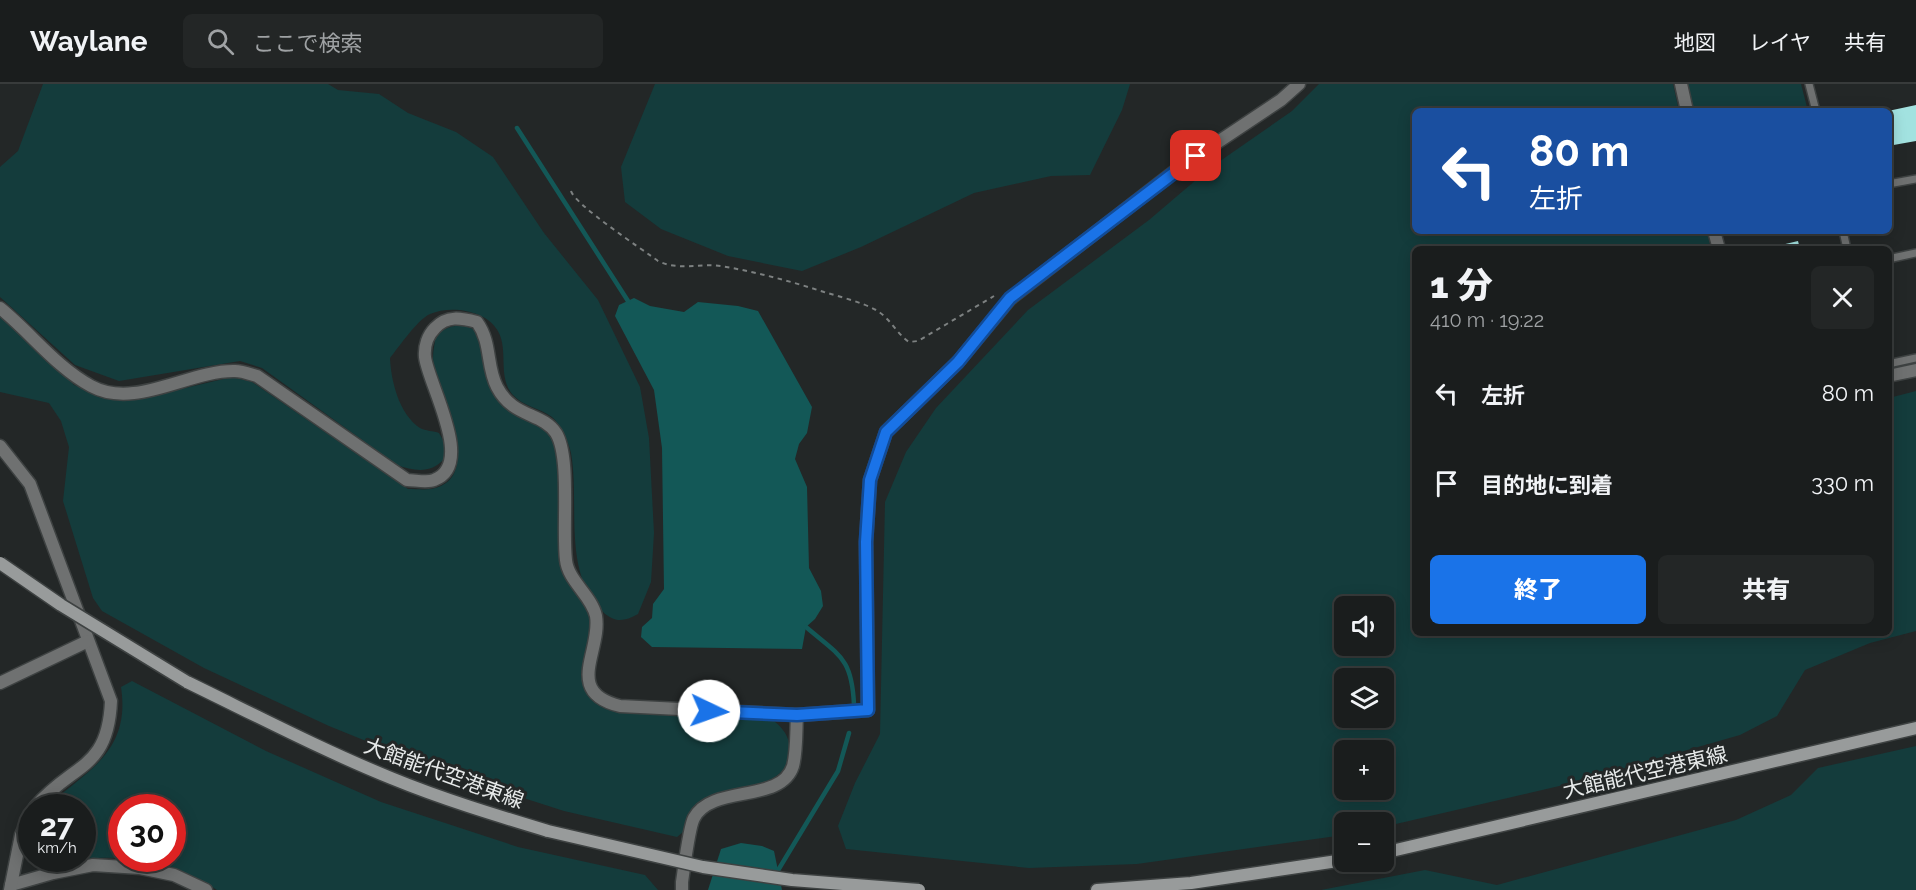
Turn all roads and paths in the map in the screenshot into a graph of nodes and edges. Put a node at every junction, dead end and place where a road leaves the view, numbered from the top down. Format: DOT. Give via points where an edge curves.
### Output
graph roads {
  1 [pos="1299,84"];
  2 [pos="1681,84"];
  3 [pos="1809,84"];
  4 [pos="1686,108"];
  5 [pos="1815,108"];
  6 [pos="1916,179"];
  7 [pos="1892,183"];
  8 [pos="571,191"];
  9 [pos="1916,253"];
  10 [pos="1892,258"];
  11 [pos="1010,298"];
  12 [pos="0,308"];
  13 [pos="1916,358"];
  14 [pos="1892,363"];
  15 [pos="1916,370"];
  16 [pos="1892,375"];
  17 [pos="0,446"];
  18 [pos="0,563"];
  19 [pos="88,641"];
  20 [pos="0,683"];
  21 [pos="797,715"];
  22 [pos="1916,728"];
  23 [pos="46,794"];
  24 [pos="1394,850"];
  25 [pos="18,851"];
  26 [pos="1334,862"];
  27 [pos="11,888"];
  28 [pos="206,890"];
  29 [pos="682,890"];
  30 [pos="919,890"];
  31 [pos="1097,890"];
  1 -- 11 [label="street" via="1179,168"];
  2 -- 4 [label="street"];
  3 -- 5 [label="lane"];
  6 -- 7 [label="lane"];
  8 -- 11 [label="path" via="584,207 669,266 717,266 774,276 842,297 876,310 909,342 918,341 990,297 1001,293"];
  9 -- 10 [label="lane"];
  11 -- 21 [label="street" via="958,362 886,432 878,451 870,480 866,542 868,710"];
  12 -- 21 [label="street" via="69,372 93,387 134,393 238,370 257,376 407,480 423,481 435,480 448,468 451,451 450,435 425,356 429,334 442,320 458,317 477,322 486,334 495,384 507,404 545,423 556,434 562,454 566,563 596,613 597,627 587,674 594,691 605,703 620,706"];
  13 -- 14 [label="lane"];
  15 -- 16 [label="street"];
  17 -- 19 [label="street" via="30,484"];
  18 -- 30 [label="main road, 大館能代空港東線, bridge" via="187,682 306,741 468,806 548,831 703,867 792,880"];
  19 -- 20 [label="street"];
  19 -- 23 [label="street" via="111,701 110,720 103,744 92,760"];
  21 -- 29 [label="street" via="793,767 784,780 755,793 730,795 706,806 694,818"];
  22 -- 24 [label="main road, 大館能代空港東線"];
  25 -- 27 [label="street"];
  26 -- 31 [label="main road" via="1191,883"];
  27 -- 28 [label="street" via="53,873 93,865 174,874"];
}
